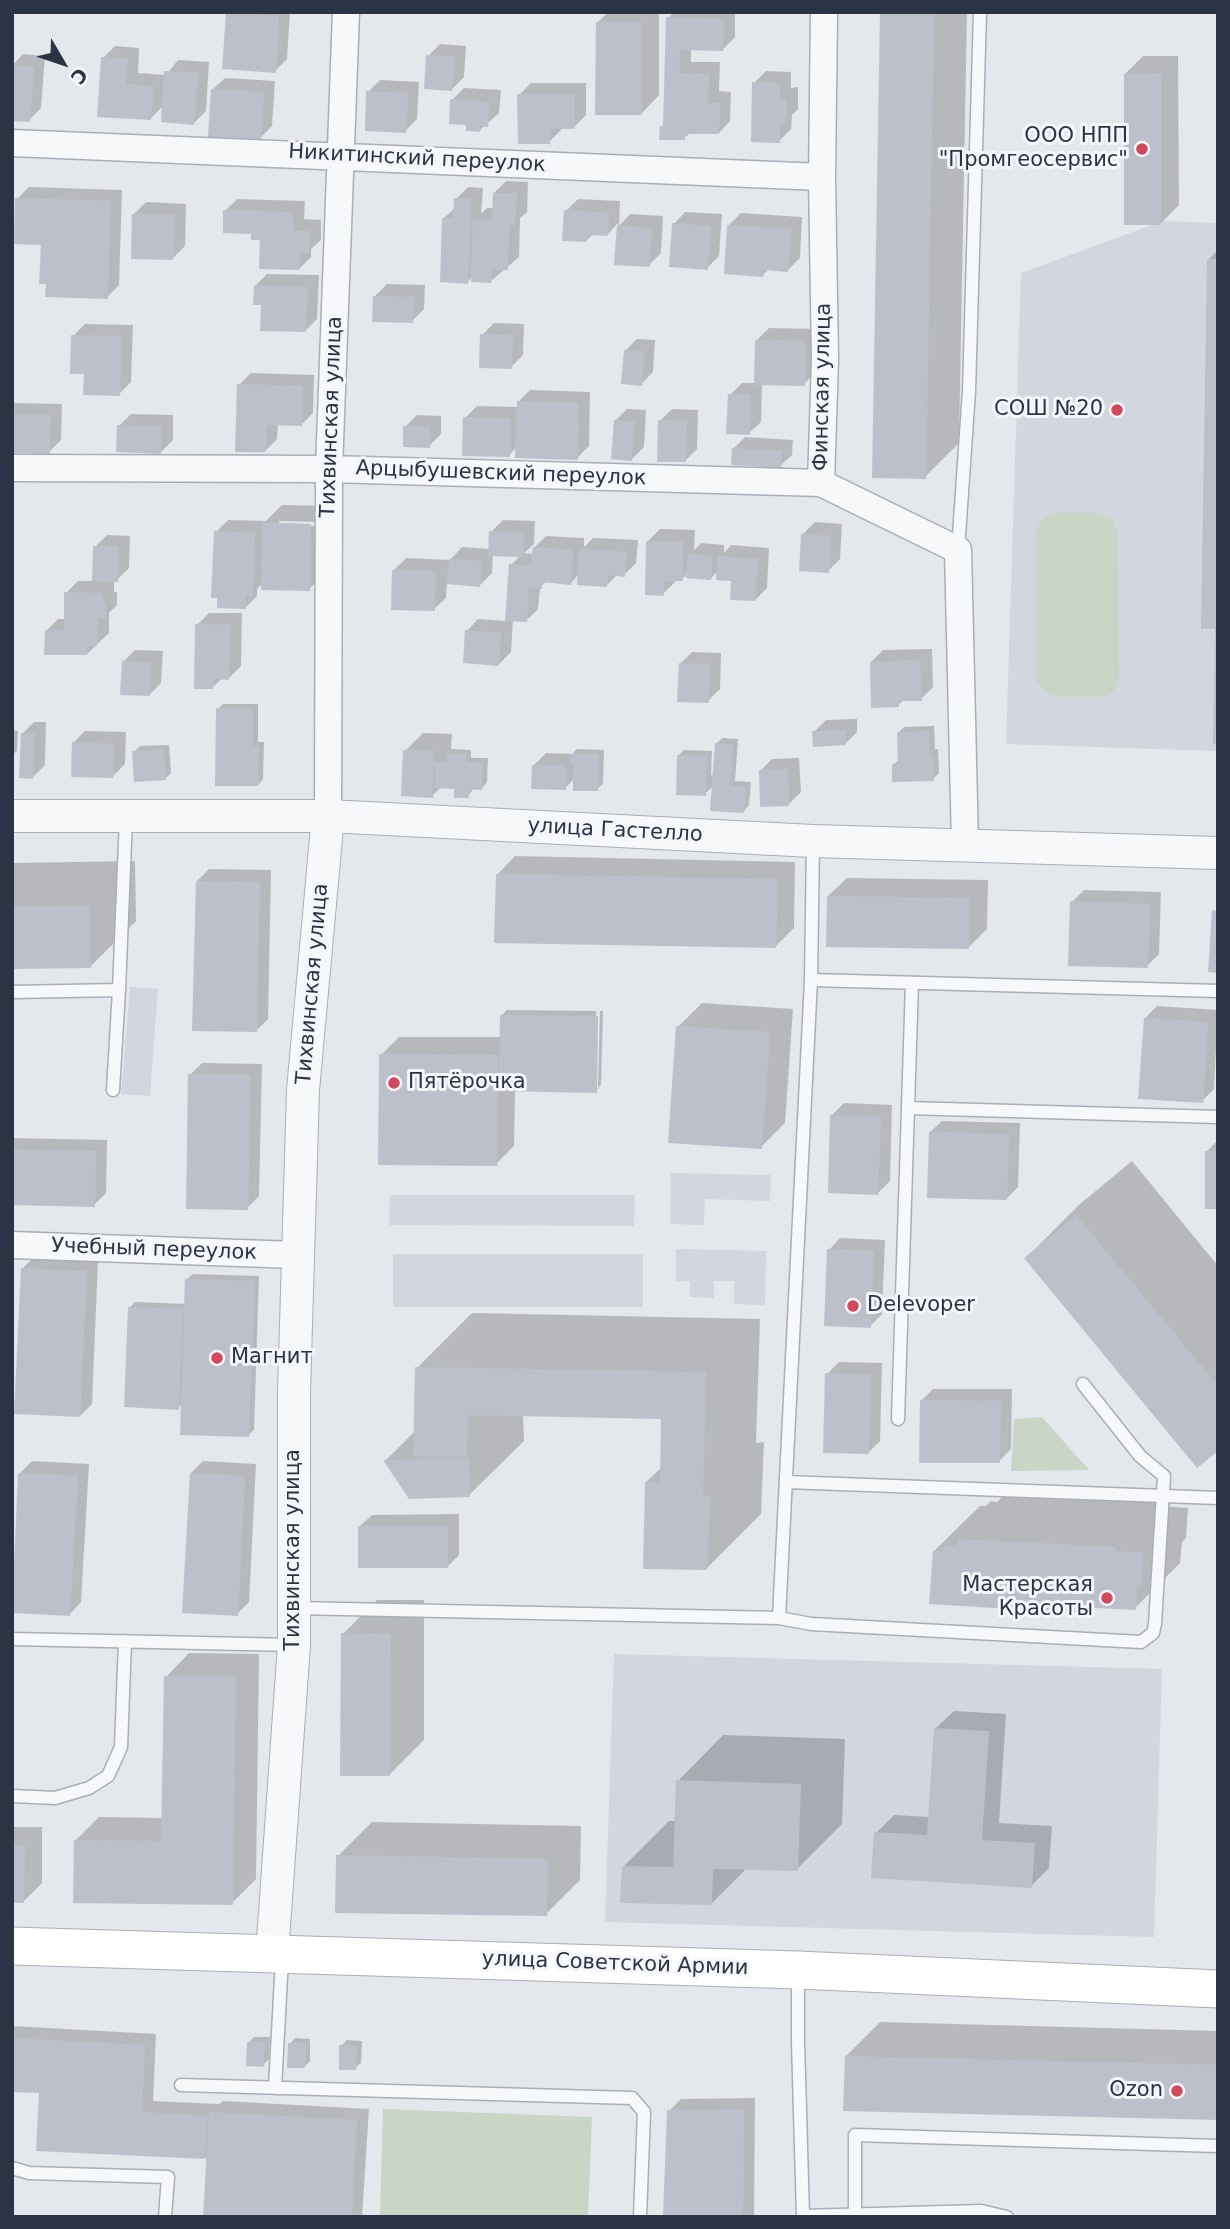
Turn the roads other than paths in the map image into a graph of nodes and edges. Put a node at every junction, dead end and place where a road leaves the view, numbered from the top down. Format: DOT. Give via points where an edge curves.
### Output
graph roads {
  1 [pos="346,12"];
  2 [pos="824,12"];
  3 [pos="980,12"];
  4 [pos="12,143"];
  5 [pos="341,155"];
  6 [pos="822,177"];
  7 [pos="12,468"];
  8 [pos="329,469"];
  9 [pos="821,483"];
  10 [pos="958,550"];
  11 [pos="12,816"];
  12 [pos="328,816"];
  13 [pos="126,817"];
  14 [pos="813,841"];
  15 [pos="965,845"];
  16 [pos="1218,853"];
  17 [pos="811,980"];
  18 [pos="912,983"];
  19 [pos="119,990"];
  20 [pos="1218,991"];
  21 [pos="12,992"];
  22 [pos="113,1090"];
  23 [pos="908,1108"];
  24 [pos="1218,1117"];
  25 [pos="12,1245"];
  26 [pos="296,1255"];
  27 [pos="1083,1384"];
  28 [pos="898,1419"];
  29 [pos="786,1482"];
  30 [pos="1163,1496"];
  31 [pos="1218,1498"];
  32 [pos="294,1608"];
  33 [pos="779,1618"];
  34 [pos="12,1639"];
  35 [pos="125,1641"];
  36 [pos="294,1645"];
  37 [pos="12,1796"];
  38 [pos="12,1946"];
  39 [pos="277,1955"];
  40 [pos="798,1970"];
  41 [pos="1218,1989"];
  42 [pos="181,2085"];
  43 [pos="275,2088"];
  44 [pos="1218,2146"];
  45 [pos="12,2168"];
  46 [pos="855,2215"];
  47 [pos="165,2217"];
  48 [pos="640,2217"];
  49 [pos="803,2217"];
  50 [pos="1007,2217"];
  1 -- 5 [label="street, Тихвинская улица"];
  2 -- 6 [label="street, Финская улица"];
  3 -- 10 [label="lane" via="969,391"];
  4 -- 5 [label="street, Никитинский переулок"];
  5 -- 6 [label="street, Никитинский переулок"];
  5 -- 8 [label="street, Тихвинская улица"];
  6 -- 9 [label="street, Финская улица" via="825,360"];
  7 -- 8 [label="street, Арцыбушевский переулок"];
  8 -- 9 [label="street, Арцыбушевский переулок"];
  8 -- 12 [label="street, Тихвинская улица"];
  9 -- 10 [label="street, Финская улица"];
  10 -- 15 [label="street"];
  11 -- 13 [label="street, улица Гастелло"];
  12 -- 13 [label="street, улица Гастелло"];
  12 -- 14 [label="street, улица Гастелло"];
  12 -- 26 [label="street, Тихвинская улица" via="303,1090"];
  13 -- 19 [label="lane"];
  14 -- 15 [label="street, улица Гастелло"];
  14 -- 17 [label="lane"];
  15 -- 16 [label="street, улица Гастелло"];
  17 -- 18 [label="lane"];
  17 -- 29 [label="lane"];
  18 -- 20 [label="lane"];
  18 -- 23 [label="lane"];
  19 -- 21 [label="lane"];
  19 -- 22 [label="lane"];
  23 -- 24 [label="lane"];
  23 -- 28 [label="lane"];
  25 -- 26 [label="street, Учебный переулок"];
  26 -- 32 [label="street, Тихвинская улица"];
  27 -- 30 [label="lane" via="1140,1455 1164,1476"];
  29 -- 30 [label="lane"];
  29 -- 33 [label="lane"];
  30 -- 31 [label="lane"];
  30 -- 33 [label="lane" via="1155,1624 1153,1633 1141,1642 811,1624"];
  32 -- 33 [label="lane"];
  32 -- 36 [label="street, Тихвинская улица"];
  34 -- 35 [label="lane"];
  35 -- 36 [label="lane"];
  35 -- 37 [label="lane" via="121,1747 108,1776 89,1788 55,1798"];
  36 -- 39 [label="street, Тихвинская улица"];
  38 -- 39 [label="main road, улица Советской Армии"];
  39 -- 40 [label="main road, улица Советской Армии"];
  39 -- 43 [label="lane"];
  40 -- 41 [label="main road, улица Советской Армии"];
  40 -- 49 [label="lane"];
  42 -- 43 [label="lane"];
  43 -- 48 [label="lane" via="632,2098 644,2112"];
  44 -- 46 [label="lane" via="855,2135"];
  45 -- 47 [label="lane" via="29,2173 168,2177"];
  46 -- 49 [label="lane"];
  46 -- 50 [label="lane" via="981,2211"];
}
